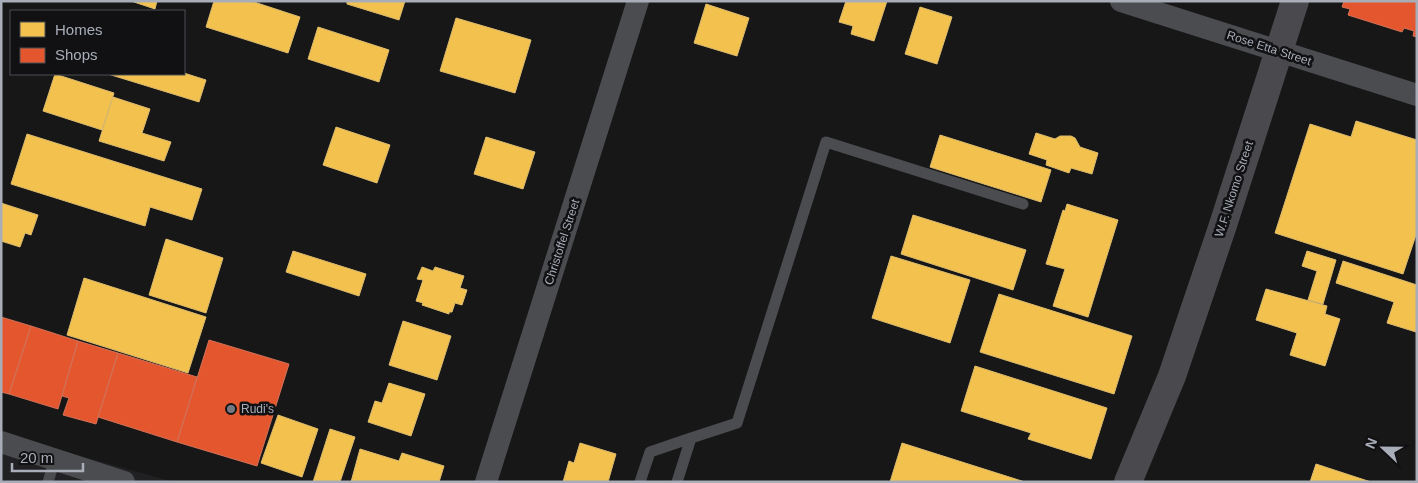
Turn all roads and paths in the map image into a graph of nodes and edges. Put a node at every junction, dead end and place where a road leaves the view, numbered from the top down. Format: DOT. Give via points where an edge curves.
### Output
graph roads {
  1 [pos="638,1"];
  2 [pos="1121,1"];
  3 [pos="1295,1"];
  4 [pos="1279,52"];
  5 [pos="1417,95"];
  6 [pos="1022,204"];
  7 [pos="1172,376"];
  8 [pos="691,438"];
  9 [pos="1,442"];
  10 [pos="55,459"];
  11 [pos="48,482"];
  12 [pos="124,482"];
  13 [pos="486,482"];
  14 [pos="640,482"];
  15 [pos="677,482"];
  16 [pos="1128,482"];
  17 [pos="1149,482"];
  1 -- 13 [label="street, Christoffel Street"];
  2 -- 4 [label="street, Rose Etta Street"];
  3 -- 4 [label="main road, W.F. Nkomo Street"];
  4 -- 5 [label="street, Rose Etta Street"];
  4 -- 7 [label="main road, W.F. Nkomo Street"];
  6 -- 8 [label="lane" via="826,142 737,423"];
  7 -- 16 [label="main road, W.F. Nkomo Street"];
  7 -- 17 [label="main road, W.F. Nkomo Street"];
  8 -- 14 [label="lane" via="650,452"];
  8 -- 15 [label="lane"];
  9 -- 10 [label="street"];
  10 -- 11 [label="lane"];
  10 -- 12 [label="street"];
}
